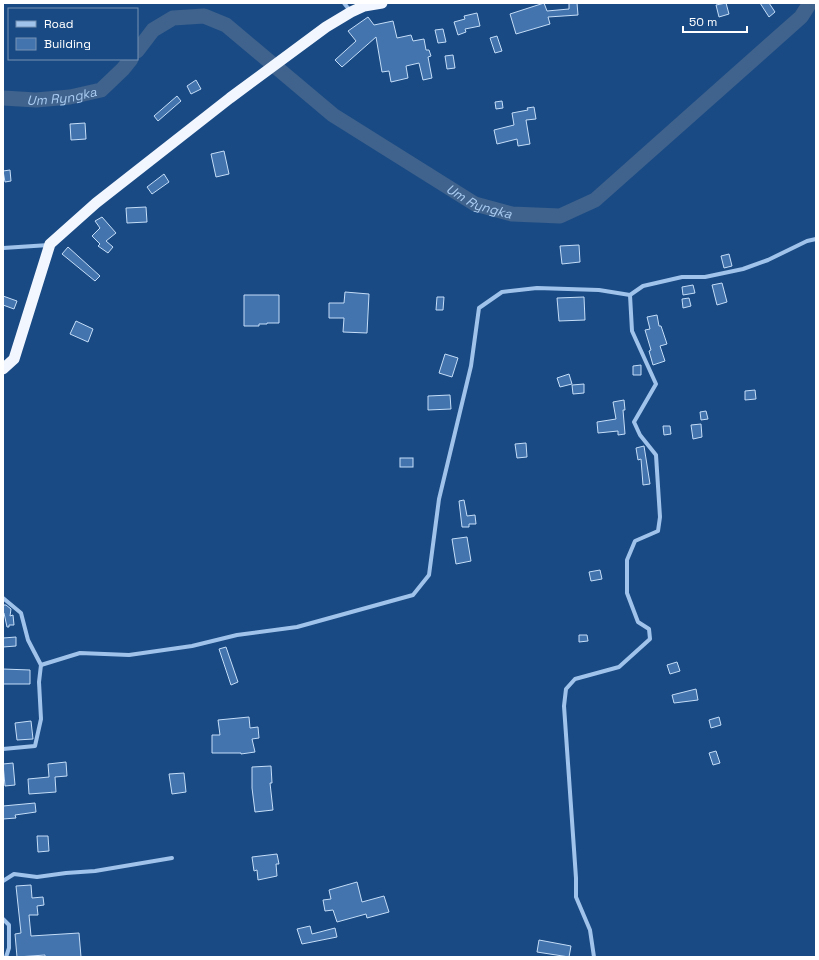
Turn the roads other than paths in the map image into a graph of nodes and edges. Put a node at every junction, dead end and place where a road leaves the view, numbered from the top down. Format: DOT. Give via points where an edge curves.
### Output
graph roads {
  1 [pos="344,3"];
  2 [pos="382,3"];
  3 [pos="351,8"];
  4 [pos="816,239"];
  5 [pos="50,244"];
  6 [pos="3,248"];
  7 [pos="630,295"];
  8 [pos="3,369"];
  9 [pos="3,598"];
  10 [pos="41,665"];
  11 [pos="3,749"];
  12 [pos="172,858"];
  13 [pos="3,881"];
  14 [pos="3,919"];
  15 [pos="6,957"];
  16 [pos="594,957"];
  1 -- 3 [label="street"];
  2 -- 3 [label="highway"];
  3 -- 5 [label="highway" via="230,98 96,203"];
  4 -- 7 [label="street" via="743,270 705,277 682,277 643,286"];
  5 -- 6 [label="street"];
  5 -- 8 [label="highway" via="14,359"];
  7 -- 10 [label="street" via="599,290 537,288 502,292 479,308 470,366 439,499 430,575 413,595 297,627 129,655 80,653"];
  7 -- 16 [label="street" via="632,331 656,384 634,422 640,435 656,455 660,517 658,531 636,542 627,560 627,592 638,622 649,629 650,639 619,667 575,678 566,689 564,706 576,897 590,930"];
  9 -- 10 [label="street" via="21,613 28,640"];
  10 -- 11 [label="street" via="41,718 35,746"];
  12 -- 13 [label="street" via="95,871 37,877 14,874"];
  14 -- 15 [label="street" via="9,925 9,948"];
}
